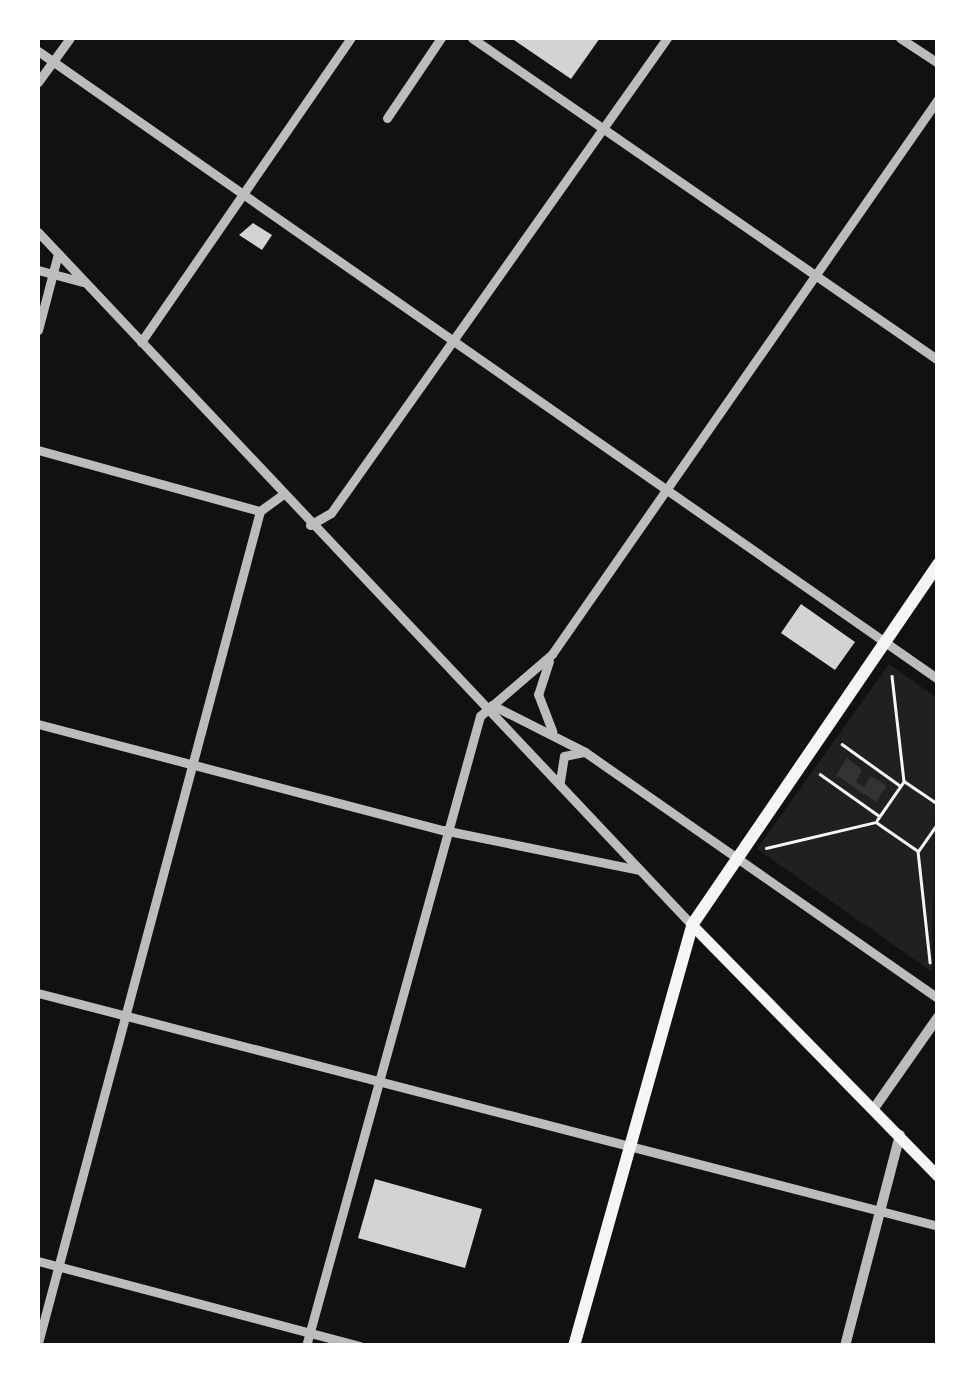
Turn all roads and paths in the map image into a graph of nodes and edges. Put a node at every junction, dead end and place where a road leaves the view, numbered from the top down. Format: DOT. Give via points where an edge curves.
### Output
graph roads {
  1 [pos="70,38"];
  2 [pos="350,38"];
  3 [pos="440,38"];
  4 [pos="472,38"];
  5 [pos="667,38"];
  6 [pos="900,38"];
  7 [pos="38,50"];
  8 [pos="52,61"];
  9 [pos="938,64"];
  10 [pos="38,82"];
  11 [pos="938,99"];
  12 [pos="388,118"];
  13 [pos="603,128"];
  14 [pos="242,195"];
  15 [pos="38,232"];
  16 [pos="58,254"];
  17 [pos="38,270"];
  18 [pos="52,274"];
  19 [pos="815,276"];
  20 [pos="84,282"];
  21 [pos="38,330"];
  22 [pos="452,341"];
  23 [pos="141,342"];
  24 [pos="938,360"];
  25 [pos="38,450"];
  26 [pos="667,490"];
  27 [pos="282,495"];
  28 [pos="260,511"];
  29 [pos="310,525"];
  30 [pos="938,564"];
  31 [pos="884,642"];
  32 [pos="552,654"];
  33 [pos="892,676"];
  34 [pos="938,679"];
  35 [pos="489,704"];
  36 [pos="38,724"];
  37 [pos="553,731"];
  38 [pos="842,744"];
  39 [pos="585,752"];
  40 [pos="192,765"];
  41 [pos="820,774"];
  42 [pos="560,781"];
  43 [pos="904,781"];
  44 [pos="900,786"];
  45 [pos="938,804"];
  46 [pos="880,816"];
  47 [pos="876,822"];
  48 [pos="938,823"];
  49 [pos="443,830"];
  50 [pos="935,832"];
  51 [pos="766,848"];
  52 [pos="918,851"];
  53 [pos="735,858"];
  54 [pos="640,870"];
  55 [pos="692,925"];
  56 [pos="930,962"];
  57 [pos="38,993"];
  58 [pos="938,998"];
  59 [pos="125,1016"];
  60 [pos="938,1017"];
  61 [pos="376,1084"];
  62 [pos="875,1107"];
  63 [pos="900,1135"];
  64 [pos="627,1151"];
  65 [pos="938,1176"];
  66 [pos="879,1210"];
  67 [pos="938,1226"];
  68 [pos="38,1260"];
  69 [pos="58,1266"];
  70 [pos="309,1332"];
  71 [pos="38,1342"];
  72 [pos="306,1346"];
  73 [pos="360,1346"];
  74 [pos="574,1346"];
  75 [pos="845,1346"];
  1 -- 8 [label="street"];
  2 -- 14 [label="street"];
  3 -- 12 [label="street"];
  4 -- 13 [label="street"];
  5 -- 13 [label="street"];
  6 -- 9 [label="street"];
  7 -- 8 [label="street"];
  8 -- 10 [label="street"];
  8 -- 14 [label="street"];
  11 -- 19 [label="street"];
  13 -- 19 [label="street"];
  13 -- 22 [label="street"];
  14 -- 22 [label="street"];
  14 -- 23 [label="street"];
  15 -- 16 [label="street"];
  16 -- 18 [label="street"];
  16 -- 20 [label="street"];
  17 -- 18 [label="street"];
  18 -- 20 [label="street"];
  18 -- 21 [label="street"];
  19 -- 24 [label="street"];
  19 -- 26 [label="street"];
  20 -- 23 [label="street"];
  22 -- 26 [label="street"];
  22 -- 29 [label="street" via="332,512"];
  23 -- 27 [label="street"];
  25 -- 28 [label="street"];
  26 -- 31 [label="street"];
  26 -- 32 [label="street"];
  27 -- 28 [label="street"];
  27 -- 29 [label="street"];
  28 -- 40 [label="street"];
  29 -- 35 [label="street"];
  30 -- 31 [label="main road"];
  31 -- 34 [label="street"];
  31 -- 53 [label="main road"];
  32 -- 35 [label="street"];
  32 -- 37 [label="street" via="538,694"];
  33 -- 43 [label="path"];
  35 -- 37 [label="street"];
  35 -- 42 [label="street"];
  35 -- 49 [label="street"];
  36 -- 40 [label="street"];
  37 -- 39 [label="street"];
  38 -- 44 [label="path"];
  39 -- 42 [label="street" via="564,756"];
  39 -- 53 [label="street"];
  40 -- 49 [label="street"];
  40 -- 59 [label="street"];
  41 -- 46 [label="path"];
  42 -- 54 [label="street"];
  43 -- 44 [label="path"];
  43 -- 45 [label="path"];
  44 -- 46 [label="path"];
  46 -- 47 [label="path"];
  47 -- 51 [label="path"];
  47 -- 52 [label="path"];
  48 -- 50 [label="path"];
  49 -- 54 [label="street"];
  49 -- 61 [label="street"];
  50 -- 52 [label="path"];
  52 -- 56 [label="path"];
  53 -- 55 [label="main road"];
  53 -- 58 [label="street"];
  54 -- 55 [label="street"];
  55 -- 62 [label="main road"];
  55 -- 64 [label="main road"];
  57 -- 59 [label="street"];
  59 -- 61 [label="street"];
  59 -- 69 [label="street"];
  60 -- 62 [label="street"];
  61 -- 64 [label="street"];
  61 -- 70 [label="street"];
  62 -- 63 [label="main road"];
  63 -- 65 [label="main road"];
  63 -- 66 [label="street"];
  64 -- 66 [label="street"];
  64 -- 74 [label="main road"];
  66 -- 67 [label="street"];
  66 -- 75 [label="street"];
  68 -- 69 [label="street"];
  69 -- 70 [label="street"];
  69 -- 71 [label="street"];
  70 -- 72 [label="street"];
  70 -- 73 [label="street"];
}
